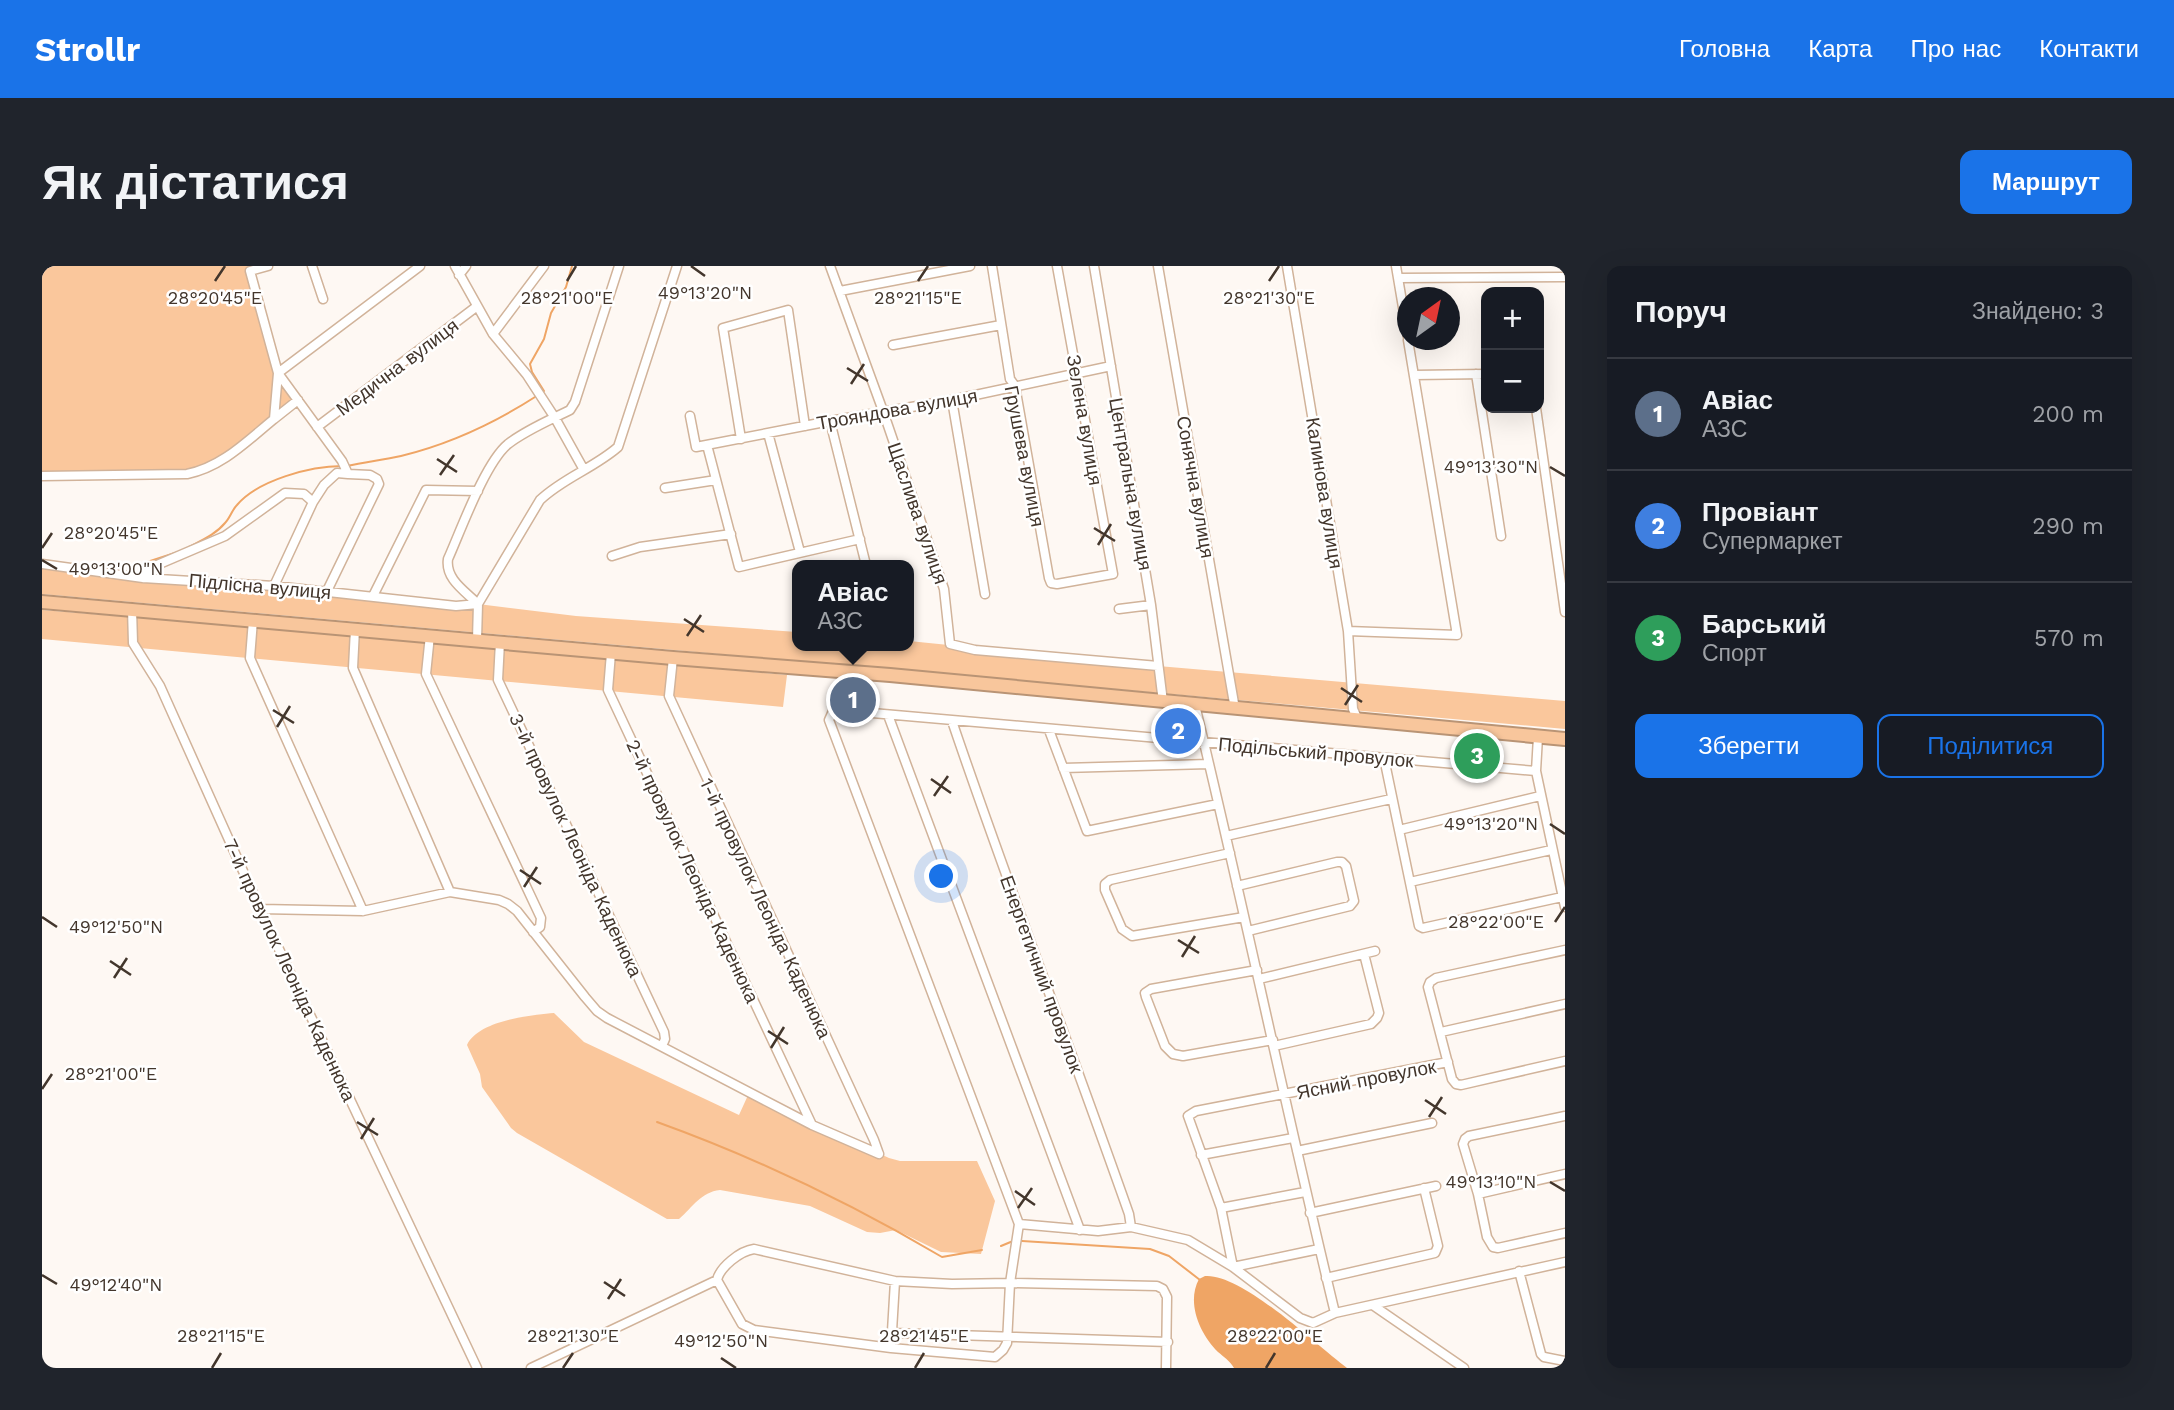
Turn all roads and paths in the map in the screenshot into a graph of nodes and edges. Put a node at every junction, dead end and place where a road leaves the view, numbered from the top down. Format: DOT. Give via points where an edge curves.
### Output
graph roads {
  1 [pos="268,266"];
  2 [pos="312,266"];
  3 [pos="420,266"];
  4 [pos="466,266"];
  5 [pos="544,266"];
  6 [pos="618,266"];
  7 [pos="677,266"];
  8 [pos="830,266"];
  9 [pos="970,266"];
  10 [pos="992,266"];
  11 [pos="1057,266"];
  12 [pos="1094,266"];
  13 [pos="1158,266"];
  14 [pos="1287,266"];
  15 [pos="1395,266"];
  16 [pos="457,270"];
  17 [pos="1565,277"];
  18 [pos="1398,278"];
  19 [pos="1400,287"];
  20 [pos="840,291"];
  21 [pos="323,299"];
  22 [pos="477,307"];
  23 [pos="1001,325"];
  24 [pos="493,334"];
  25 [pos="893,345"];
  26 [pos="1410,350"];
  27 [pos="1111,366"];
  28 [pos="278,373"];
  29 [pos="1077,374"];
  30 [pos="1476,374"];
  31 [pos="1481,374"];
  32 [pos="1414,375"];
  33 [pos="1015,386"];
  34 [pos="298,400"];
  35 [pos="952,400"];
  36 [pos="883,411"];
  37 [pos="1537,413"];
  38 [pos="690,416"];
  39 [pos="555,418"];
  40 [pos="274,419"];
  41 [pos="830,421"];
  42 [pos="805,426"];
  43 [pos="317,427"];
  44 [pos="768,433"];
  45 [pos="741,439"];
  46 [pos="707,445"];
  47 [pos="584,470"];
  48 [pos="348,474"];
  49 [pos="42,476"];
  50 [pos="716,480"];
  51 [pos="665,488"];
  52 [pos="478,491"];
  53 [pos="313,502"];
  54 [pos="730,534"];
  55 [pos="1501,536"];
  56 [pos="860,539"];
  57 [pos="800,552"];
  58 [pos="612,556"];
  59 [pos="865,560"];
  60 [pos="42,564"];
  61 [pos="1113,573"];
  62 [pos="144,578"];
  63 [pos="274,586"];
  64 [pos="327,591"];
  65 [pos="985,594"];
  66 [pos="373,596"];
  67 [pos="42,602"];
  68 [pos="478,604"];
  69 [pos="1151,605"];
  70 [pos="132,609"];
  71 [pos="1119,609"];
  72 [pos="1565,612"];
  73 [pos="253,620"];
  74 [pos="355,629"];
  75 [pos="1348,631"];
  76 [pos="430,635"];
  77 [pos="477,639"];
  78 [pos="500,642"];
  79 [pos="611,653"];
  80 [pos="673,658"];
  81 [pos="1158,666"];
  82 [pos="1163,702"];
  83 [pos="1195,705"];
  84 [pos="1235,709"];
  85 [pos="887,715"];
  86 [pos="1357,720"];
  87 [pos="952,721"];
  88 [pos="1049,730"];
  89 [pos="1538,737"];
  90 [pos="1565,739"];
  91 [pos="1204,743"];
  92 [pos="1384,758"];
  93 [pos="1209,764"];
  94 [pos="1063,768"];
  95 [pos="1536,771"];
  96 [pos="1540,796"];
  97 [pos="1391,799"];
  98 [pos="1218,804"];
  99 [pos="1399,830"];
  100 [pos="1226,836"];
  101 [pos="1551,850"];
  102 [pos="1230,853"];
  103 [pos="1561,872"];
  104 [pos="1410,882"];
  105 [pos="1237,886"];
  106 [pos="450,892"];
  107 [pos="1562,897"];
  108 [pos="1565,907"];
  109 [pos="260,909"];
  110 [pos="363,911"];
  111 [pos="1244,917"];
  112 [pos="1248,931"];
  113 [pos="533,932"];
  114 [pos="1565,950"];
  115 [pos="1375,951"];
  116 [pos="1364,954"];
  117 [pos="1258,975"];
  118 [pos="1565,1004"];
  119 [pos="1441,1032"];
  120 [pos="1274,1043"];
  121 [pos="662,1046"];
  122 [pos="1565,1061"];
  123 [pos="1448,1062"];
  124 [pos="1283,1095"];
  125 [pos="1565,1115"];
  126 [pos="1432,1123"];
  127 [pos="812,1125"];
  128 [pos="1293,1138"];
  129 [pos="1297,1151"];
  130 [pos="1201,1155"];
  131 [pos="1565,1174"];
  132 [pos="1436,1186"];
  133 [pos="1424,1188"];
  134 [pos="1306,1192"];
  135 [pos="1478,1194"];
  136 [pos="1221,1208"];
  137 [pos="1310,1213"];
  138 [pos="1020,1224"];
  139 [pos="1131,1227"];
  140 [pos="1080,1230"];
  141 [pos="1565,1233"];
  142 [pos="1319,1249"];
  143 [pos="1565,1262"];
  144 [pos="1233,1267"];
  145 [pos="1519,1271"];
  146 [pos="1326,1278"];
  147 [pos="717,1280"];
  148 [pos="895,1281"];
  149 [pos="1010,1283"];
  150 [pos="1374,1306"];
  151 [pos="1335,1313"];
  152 [pos="892,1333"];
  153 [pos="1008,1336"];
  154 [pos="1168,1342"];
  155 [pos="891,1348"];
  156 [pos="1565,1361"];
  157 [pos="477,1368"];
  158 [pos="531,1368"];
  159 [pos="1166,1368"];
  160 [pos="1464,1368"];
  1 -- 28 [label="street" via="250,271"];
  2 -- 21 [label="street"];
  3 -- 28 [label="street"];
  4 -- 16 [label="street"];
  5 -- 24 [label="street"];
  6 -- 39 [label="street" via="575,402"];
  7 -- 47 [label="street" via="618,447"];
  8 -- 20 [label="street, Щаслива вулиця"];
  9 -- 20 [label="street"];
  10 -- 23 [label="street, Грушева вулиця"];
  11 -- 29 [label="street, Зелена вулиця"];
  12 -- 27 [label="street, Центральна вулиця"];
  13 -- 84 [label="street, Сонячна вулиця"];
  14 -- 75 [label="street, Калинова вулиця"];
  15 -- 18 [label="street"];
  16 -- 22 [label="street, Медична вулиця"];
  17 -- 18 [label="street"];
  18 -- 19 [label="street"];
  20 -- 36 [label="street, Щаслива вулиця"];
  22 -- 24 [label="street, Медична вулиця"];
  22 -- 43 [label="street, Медична вулиця"];
  23 -- 25 [label="street"];
  23 -- 33 [label="street, Грушева вулиця"];
  24 -- 39 [label="street, Медична вулиця"];
  26 -- 32 [label="street"];
  27 -- 29 [label="street, Трояндова вулиця"];
  27 -- 69 [label="street, Центральна вулиця"];
  28 -- 34 [label="street"];
  28 -- 40 [label="street"];
  29 -- 33 [label="street, Трояндова вулиця"];
  29 -- 61 [label="street, Зелена вулиця"];
  30 -- 31 [label="street"];
  30 -- 32 [label="street"];
  30 -- 55 [label="street"];
  32 -- 75 [label="street" via="1457,635"];
  33 -- 35 [label="street, Трояндова вулиця"];
  33 -- 61 [label="street, Грушева вулиця" via="1048,578 1057,584"];
  34 -- 40 [label="street"];
  34 -- 43 [label="street"];
  35 -- 36 [label="street, Трояндова вулиця"];
  35 -- 65 [label="street"];
  36 -- 41 [label="street, Трояндова вулиця"];
  36 -- 81 [label="street, Щаслива вулиця" via="944,589 950,644"];
  37 -- 72 [label="street"];
  38 -- 46 [label="street" via="696,447"];
  39 -- 47 [label="street, Медична вулиця"];
  39 -- 52 [label="street" via="506,445"];
  40 -- 49 [label="street" via="223,460 200,471"];
  41 -- 42 [label="street, Трояндова вулиця"];
  41 -- 56 [label="street"];
  42 -- 44 [label="street, Трояндова вулиця"];
  42 -- 45 [label="street, Трояндова вулиця" via="788,310 723,328"];
  43 -- 48 [label="street"];
  44 -- 45 [label="street, Трояндова вулиця"];
  44 -- 57 [label="street"];
  45 -- 46 [label="street, Трояндова вулиця"];
  46 -- 50 [label="street"];
  47 -- 68 [label="street" via="540,500"];
  48 -- 53 [label="street" via="337,473"];
  48 -- 64 [label="street" via="370,475 379,484"];
  50 -- 51 [label="street"];
  50 -- 54 [label="street"];
  52 -- 66 [label="street" via="426,490"];
  52 -- 68 [label="street" via="446,569"];
  53 -- 62 [label="street" via="304,495 285,493 225,536 150,568"];
  53 -- 63 [label="street"];
  54 -- 57 [label="street" via="739,567"];
  54 -- 58 [label="street" via="640,547"];
  56 -- 57 [label="street"];
  56 -- 59 [label="street"];
  60 -- 62 [label="street, Підлісна вулиця"];
  62 -- 63 [label="street, Підлісна вулиця"];
  63 -- 64 [label="street, Підлісна вулиця"];
  64 -- 66 [label="street, Підлісна вулиця"];
  66 -- 68 [label="street, Підлісна вулиця" via="456,606"];
  67 -- 70 [label="highway"];
  68 -- 77 [label="street"];
  69 -- 71 [label="street"];
  69 -- 81 [label="street, Центральна вулиця"];
  70 -- 73 [label="highway"];
  70 -- 109 [label="street, 7-й провулок Леоніда Каденюка" via="133,643 160,686"];
  73 -- 74 [label="highway"];
  73 -- 110 [label="street" via="250,658"];
  74 -- 76 [label="highway"];
  74 -- 106 [label="street" via="352,668"];
  75 -- 86 [label="street, Калинова вулиця"];
  76 -- 77 [label="highway"];
  76 -- 113 [label="street" via="426,674 541,918 540,927"];
  77 -- 78 [label="highway"];
  78 -- 79 [label="highway"];
  78 -- 121 [label="street, 3-й провулок Леоніда Каденюка" via="498,680 664,1032"];
  79 -- 80 [label="highway"];
  79 -- 127 [label="street, 2-й провулок Леоніда Каденюка" via="608,690"];
  80 -- 82 [label="highway"];
  80 -- 127 [label="street, 1-й провулок Леоніда Каденюка" via="669,696 879,1154"];
  81 -- 82 [label="street, Центральна вулиця"];
  82 -- 83 [label="highway"];
  83 -- 84 [label="highway"];
  83 -- 91 [label="street"];
  84 -- 86 [label="highway"];
  85 -- 87 [label="street, Подільський провулок"];
  85 -- 138 [label="street, Подільський провулок" via="838,710 829,720"];
  85 -- 140 [label="street"];
  86 -- 89 [label="highway"];
  87 -- 88 [label="street, Подільський провулок"];
  87 -- 139 [label="street, Енергетичний провулок"];
  88 -- 91 [label="street, Подільський провулок"];
  88 -- 94 [label="street"];
  89 -- 90 [label="highway"];
  89 -- 95 [label="street"];
  91 -- 92 [label="street, Подільський провулок"];
  91 -- 93 [label="street"];
  92 -- 95 [label="street, Подільський провулок"];
  92 -- 97 [label="street"];
  93 -- 94 [label="street"];
  93 -- 98 [label="street"];
  94 -- 98 [label="street" via="1087,831"];
  95 -- 96 [label="street"];
  96 -- 99 [label="street"];
  96 -- 101 [label="street"];
  97 -- 99 [label="street"];
  97 -- 100 [label="street"];
  98 -- 100 [label="street"];
  99 -- 104 [label="street"];
  100 -- 102 [label="street"];
  101 -- 103 [label="street"];
  101 -- 104 [label="street"];
  102 -- 105 [label="street"];
  102 -- 111 [label="street" via="1110,880 1105,890 1122,929 1132,936"];
  103 -- 107 [label="street"];
  104 -- 107 [label="street" via="1416,919 1423,928"];
  105 -- 111 [label="street"];
  105 -- 112 [label="street" via="1336,862 1346,866 1354,901 1350,906"];
  106 -- 110 [label="street"];
  106 -- 113 [label="street" via="508,904"];
  107 -- 108 [label="street"];
  109 -- 110 [label="street"];
  109 -- 157 [label="street, 7-й провулок Леоніда Каденюка"];
  111 -- 112 [label="street"];
  112 -- 117 [label="street"];
  113 -- 121 [label="street" via="597,1011"];
  114 -- 119 [label="street" via="1432,979 1429,987"];
  115 -- 116 [label="street"];
  116 -- 117 [label="street"];
  116 -- 120 [label="street" via="1378,1013 1371,1024"];
  117 -- 120 [label="street"];
  117 -- 120 [label="street" via="1145,993 1165,1046 1173,1054"];
  118 -- 119 [label="street"];
  119 -- 123 [label="street"];
  120 -- 124 [label="street"];
  121 -- 127 [label="street"];
  122 -- 123 [label="street" via="1461,1085 1453,1082"];
  123 -- 124 [label="street, Ясний провулок"];
  124 -- 128 [label="street"];
  124 -- 130 [label="street, Ясний провулок" via="1191,1113 1188,1121"];
  125 -- 135 [label="street" via="1465,1139"];
  126 -- 129 [label="street"];
  128 -- 129 [label="street"];
  128 -- 130 [label="street"];
  129 -- 134 [label="street"];
  130 -- 136 [label="street"];
  131 -- 135 [label="street"];
  132 -- 133 [label="street"];
  133 -- 137 [label="street"];
  133 -- 146 [label="street" via="1438,1246 1435,1252"];
  134 -- 136 [label="street"];
  134 -- 137 [label="street"];
  135 -- 141 [label="street" via="1493,1247"];
  136 -- 144 [label="street"];
  137 -- 142 [label="street"];
  138 -- 140 [label="street"];
  138 -- 149 [label="street"];
  139 -- 140 [label="street"];
  139 -- 144 [label="street" via="1188,1240"];
  142 -- 144 [label="street"];
  142 -- 146 [label="street"];
  143 -- 145 [label="street"];
  144 -- 151 [label="street" via="1306,1321 1313,1323"];
  145 -- 150 [label="street"];
  145 -- 156 [label="street" via="1541,1354"];
  146 -- 151 [label="street"];
  147 -- 148 [label="street" via="742,1253 754,1249"];
  147 -- 155 [label="street" via="747,1329"];
  147 -- 158 [label="street"];
  148 -- 149 [label="street"];
  148 -- 152 [label="street"];
  149 -- 153 [label="street"];
  149 -- 154 [label="street" via="1157,1286 1167,1297"];
  150 -- 151 [label="street"];
  150 -- 160 [label="street"];
  152 -- 153 [label="street"];
  152 -- 155 [label="street"];
  153 -- 154 [label="street"];
  153 -- 155 [label="street" via="995,1357"];
  154 -- 159 [label="street"];
}
